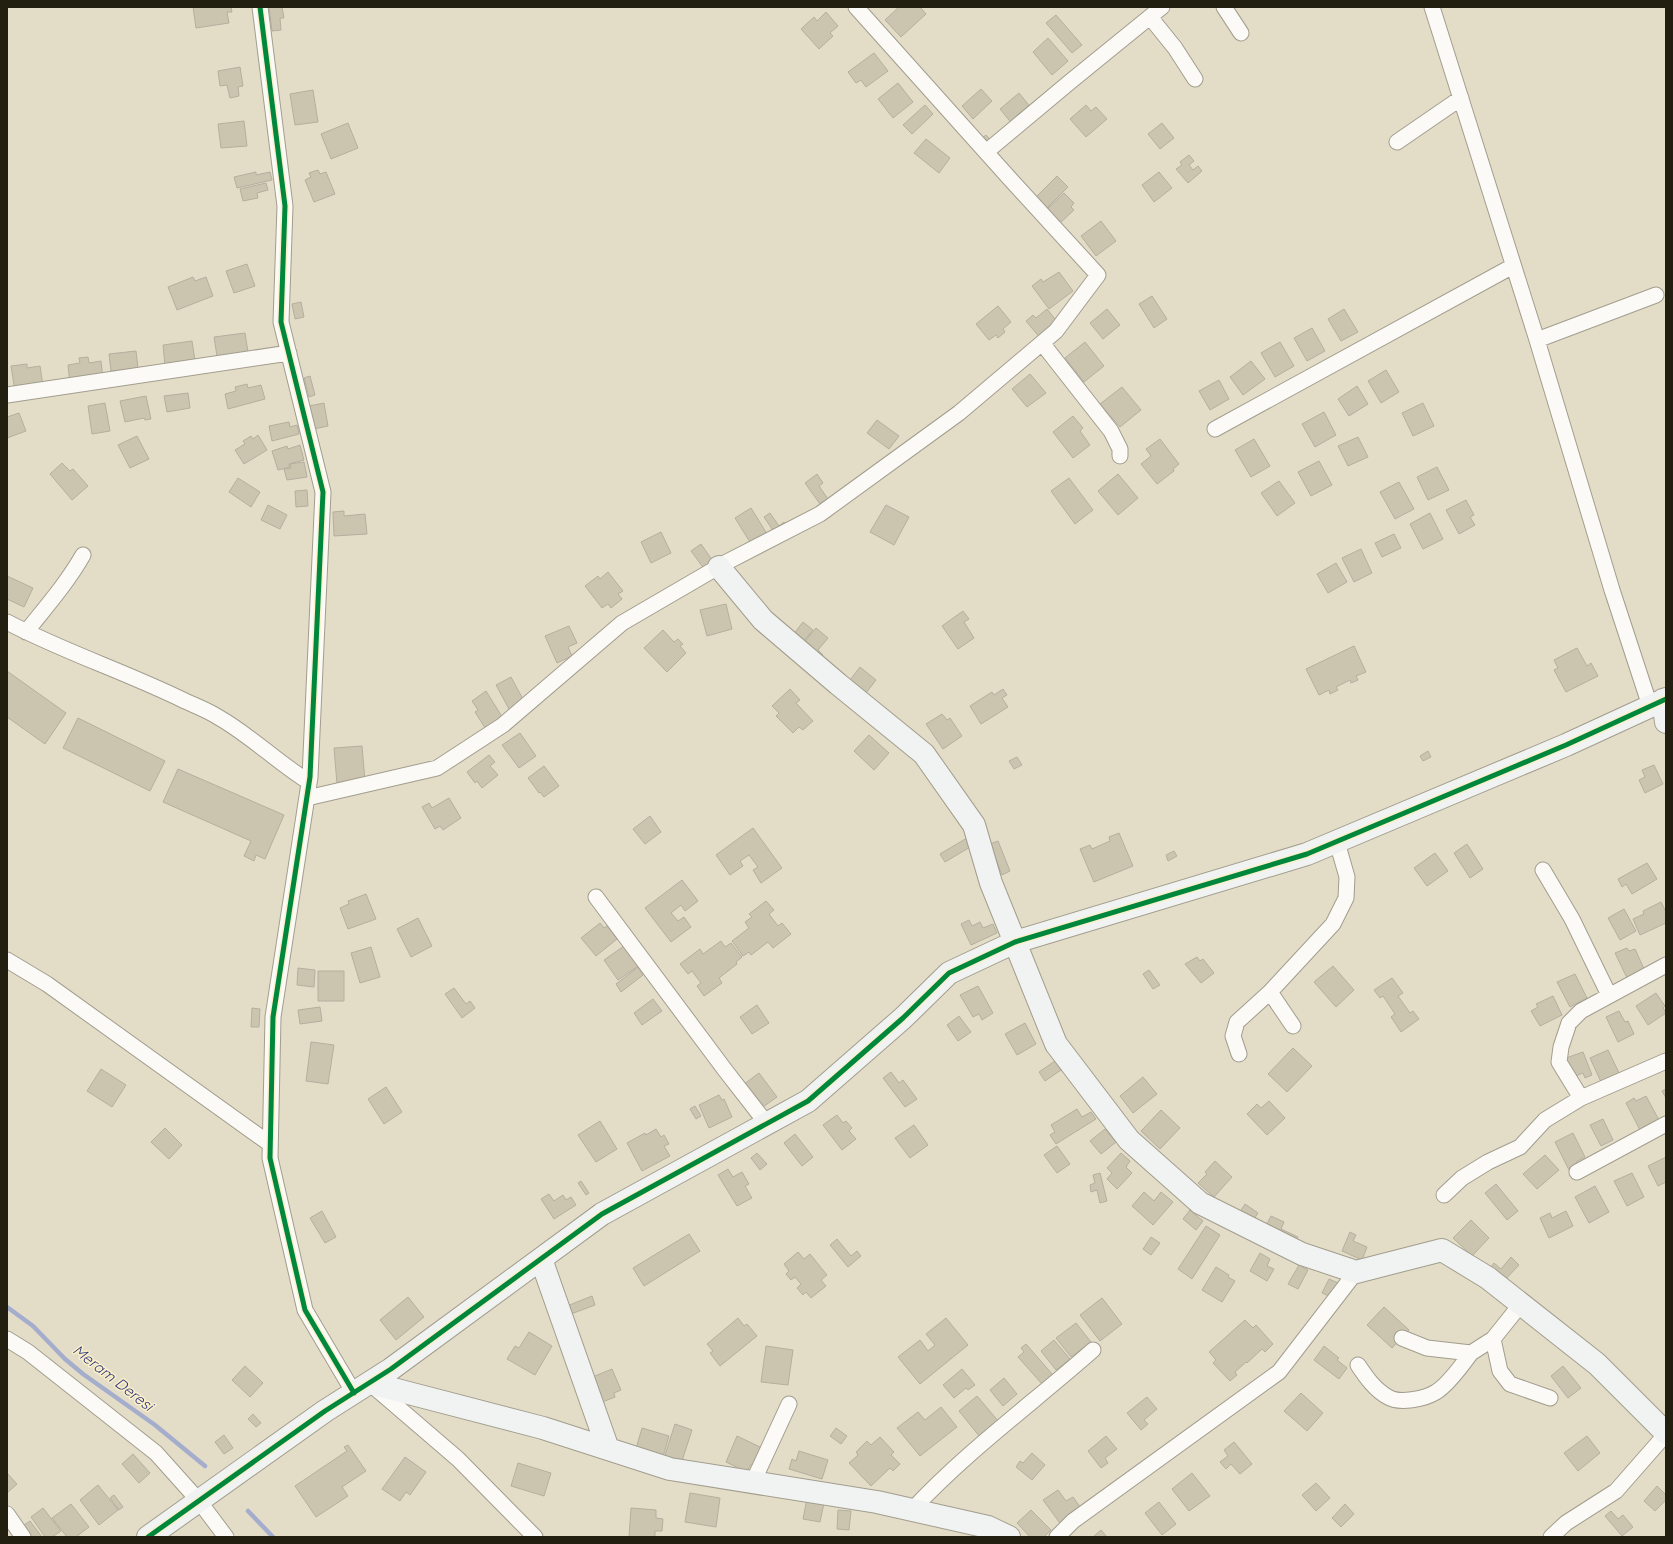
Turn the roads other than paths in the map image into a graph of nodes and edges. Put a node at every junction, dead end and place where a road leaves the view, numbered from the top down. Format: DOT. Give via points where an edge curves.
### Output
graph roads {
  1 [pos="260,7"];
  2 [pos="856,7"];
  3 [pos="1162,7"];
  4 [pos="1224,7"];
  5 [pos="1432,7"];
  6 [pos="1150,17"];
  7 [pos="1240,33"];
  8 [pos="1195,79"];
  9 [pos="1461,98"];
  10 [pos="1397,142"];
  11 [pos="986,152"];
  12 [pos="1513,266"];
  13 [pos="1656,295"];
  14 [pos="1537,340"];
  15 [pos="1042,343"];
  16 [pos="289,352"];
  17 [pos="7,395"];
  18 [pos="1215,429"];
  19 [pos="1120,456"];
  20 [pos="83,555"];
  21 [pos="719,567"];
  22 [pos="7,622"];
  23 [pos="26,632"];
  24 [pos="1660,701"];
  25 [pos="1666,722"];
  26 [pos="309,782"];
  27 [pos="307,798"];
  28 [pos="1337,842"];
  29 [pos="1543,870"];
  30 [pos="596,897"];
  31 [pos="1015,942"];
  32 [pos="7,960"];
  33 [pos="1666,965"];
  34 [pos="1270,992"];
  35 [pos="1609,995"];
  36 [pos="1293,1026"];
  37 [pos="1239,1054"];
  38 [pos="1666,1060"];
  39 [pos="1581,1098"];
  40 [pos="767,1124"];
  41 [pos="1666,1124"];
  42 [pos="270,1144"];
  43 [pos="1576,1172"];
  44 [pos="1444,1195"];
  45 [pos="541,1259"];
  46 [pos="1356,1272"];
  47 [pos="1521,1304"];
  48 [pos="1402,1338"];
  49 [pos="7,1339"];
  50 [pos="1493,1339"];
  51 [pos="1094,1350"];
  52 [pos="1471,1353"];
  53 [pos="1358,1365"];
  54 [pos="362,1388"];
  55 [pos="1550,1398"];
  56 [pos="789,1404"];
  57 [pos="1666,1434"];
  58 [pos="608,1449"];
  59 [pos="753,1482"];
  60 [pos="199,1501"];
  61 [pos="912,1510"];
  62 [pos="7,1514"];
  63 [pos="23,1537"];
  64 [pos="148,1537"];
  65 [pos="226,1537"];
  66 [pos="535,1537"];
  67 [pos="1009,1537"];
  68 [pos="1057,1537"];
  69 [pos="1550,1537"];
  1 -- 16 [label="street" via="285,206 281,322"];
  2 -- 11 [label="street"];
  3 -- 6 [label="street"];
  4 -- 7 [label="street"];
  5 -- 9 [label="street"];
  6 -- 8 [label="street" via="1175,48"];
  6 -- 11 [label="street"];
  9 -- 10 [label="street"];
  9 -- 12 [label="street"];
  11 -- 15 [label="street" via="1098,275 1056,331"];
  12 -- 14 [label="street"];
  12 -- 18 [label="street"];
  13 -- 14 [label="street"];
  14 -- 24 [label="street" via="1612,590"];
  15 -- 19 [label="street" via="1111,431 1120,449"];
  15 -- 21 [label="street" via="959,413 820,514"];
  16 -- 17 [label="street"];
  16 -- 26 [label="street" via="323,492"];
  20 -- 23 [label="street" via="53,599"];
  21 -- 27 [label="street" via="622,623 503,725 437,768"];
  21 -- 31 [label="street" via="763,620 924,754 974,825 991,883"];
  22 -- 23 [label="street"];
  23 -- 26 [label="street" via="143,680 218,717"];
  24 -- 25 [label="street"];
  24 -- 28 [label="street" via="1566,745"];
  26 -- 27 [label="street"];
  27 -- 42 [label="street" via="273,1017"];
  28 -- 31 [label="street" via="1308,854"];
  28 -- 34 [label="street" via="1347,877 1346,898 1333,924"];
  29 -- 35 [label="street" via="1572,919"];
  30 -- 40 [label="street"];
  31 -- 40 [label="street" via="949,973 903,1018 808,1101"];
  31 -- 46 [label="street" via="1056,1044 1129,1140 1200,1203 1302,1254"];
  32 -- 42 [label="street" via="47,984"];
  33 -- 35 [label="street"];
  34 -- 36 [label="street"];
  34 -- 37 [label="street" via="1237,1022 1232,1036"];
  35 -- 39 [label="street" via="1580,1011 1569,1023 1561,1047 1559,1062"];
  38 -- 39 [label="street"];
  39 -- 44 [label="street" via="1545,1120 1520,1147 1462,1178"];
  40 -- 45 [label="street" via="602,1214"];
  41 -- 43 [label="street"];
  42 -- 54 [label="street" via="270,1158 305,1310"];
  45 -- 54 [label="street" via="391,1370"];
  45 -- 58 [label="street"];
  46 -- 47 [label="street" via="1442,1250 1488,1278"];
  46 -- 68 [label="street" via="1279,1372 1072,1521"];
  47 -- 50 [label="street"];
  47 -- 57 [label="street" via="1597,1364"];
  48 -- 52 [label="street" via="1427,1348"];
  49 -- 60 [label="street" via="28,1352 156,1453"];
  50 -- 52 [label="street"];
  50 -- 55 [label="street" via="1500,1371 1510,1384"];
  51 -- 61 [label="street" via="938,1482"];
  52 -- 53 [label="street" via="1458,1371 1436,1392 1412,1400 1389,1398 1368,1380"];
  54 -- 58 [label="street" via="543,1428"];
  54 -- 60 [label="street"];
  54 -- 66 [label="street" via="458,1459"];
  56 -- 59 [label="street"];
  57 -- 69 [label="street" via="1616,1491 1566,1523"];
  58 -- 59 [label="street" via="670,1469"];
  59 -- 61 [label="street"];
  60 -- 64 [label="street"];
  60 -- 65 [label="street"];
  61 -- 67 [label="street" via="988,1527"];
  62 -- 63 [label="street"];
}
